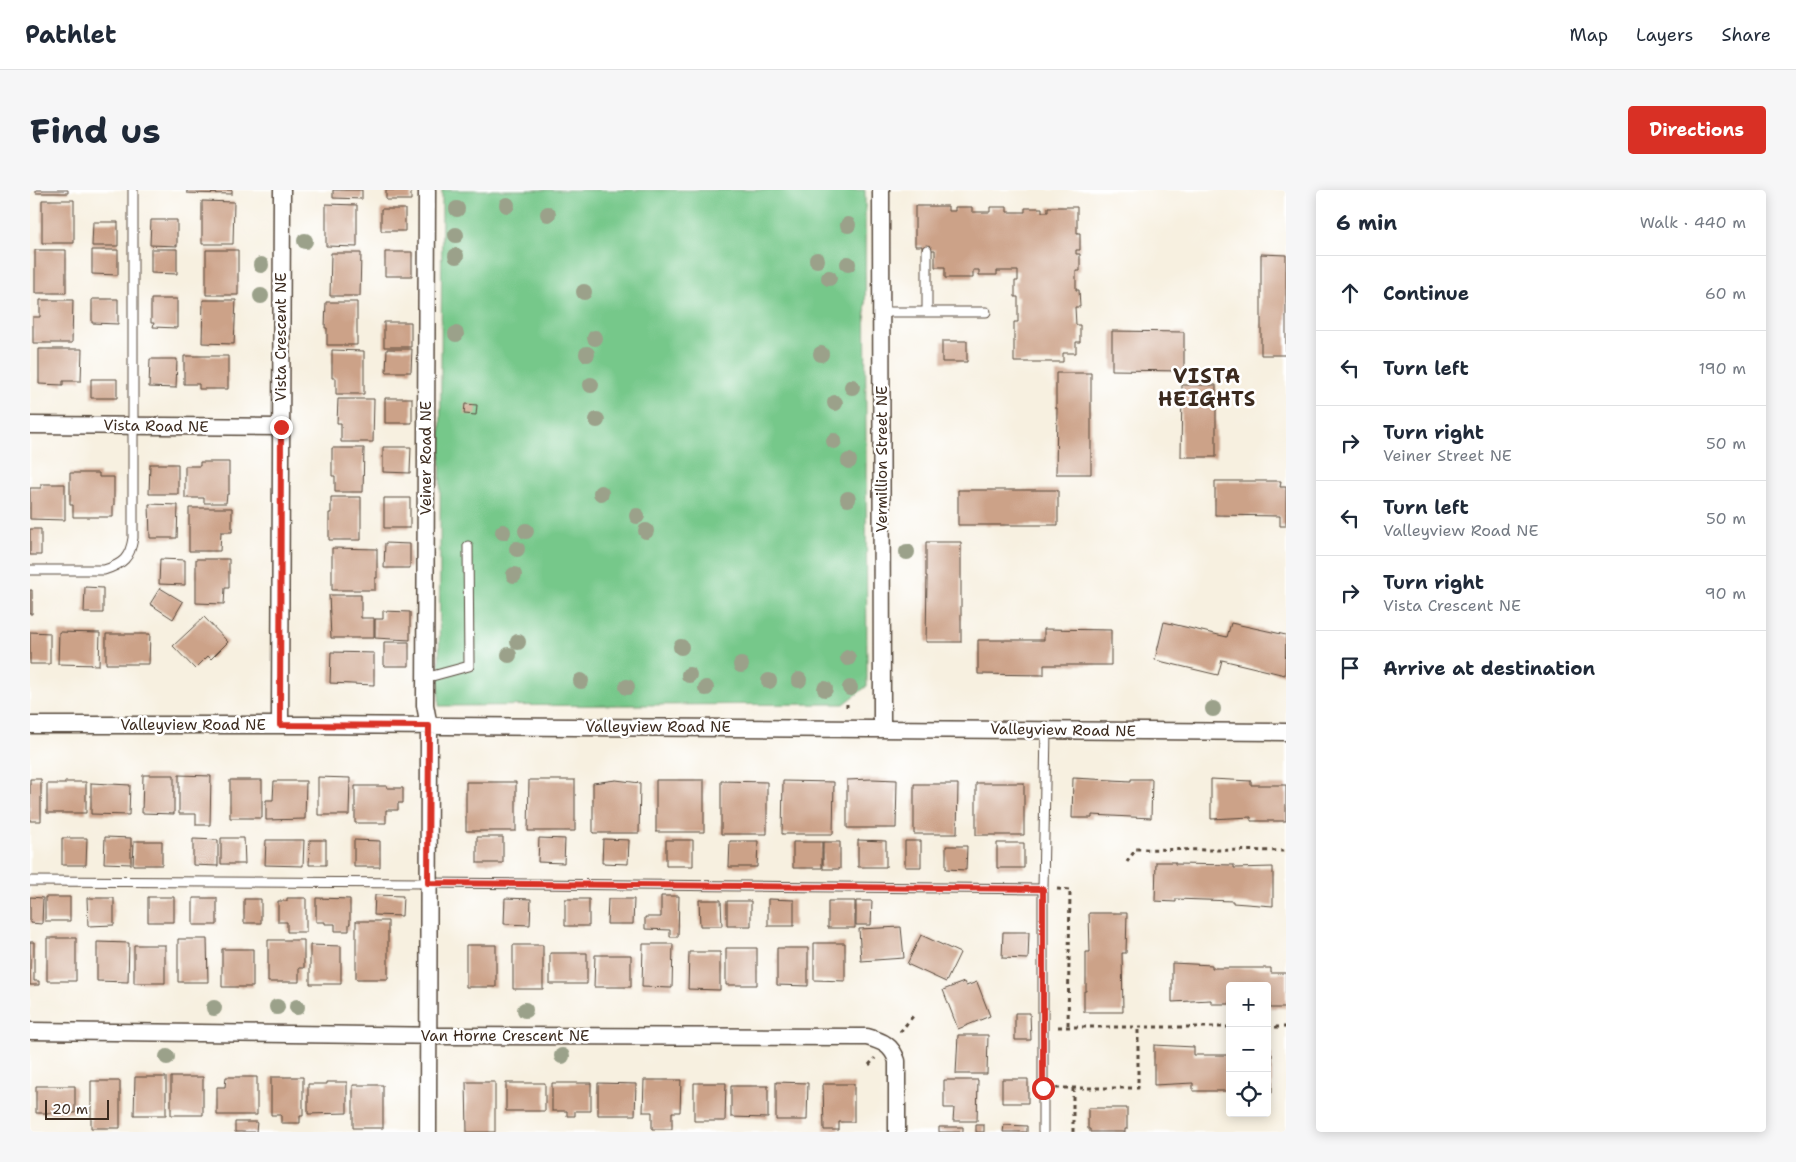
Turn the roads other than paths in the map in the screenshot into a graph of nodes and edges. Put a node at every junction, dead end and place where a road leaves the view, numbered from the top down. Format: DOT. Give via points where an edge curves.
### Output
graph roads {
  1 [pos="133,190"];
  2 [pos="282,190"];
  3 [pos="427,190"];
  4 [pos="881,190"];
  5 [pos="927,250"];
  6 [pos="882,312"];
  7 [pos="927,312"];
  8 [pos="986,312"];
  9 [pos="30,425"];
  10 [pos="132,426"];
  11 [pos="281,427"];
  12 [pos="468,546"];
  13 [pos="30,570"];
  14 [pos="425,678"];
  15 [pos="30,725"];
  16 [pos="280,725"];
  17 [pos="429,726"];
  18 [pos="882,728"];
  19 [pos="1046,730"];
  20 [pos="1286,732"];
  21 [pos="30,881"];
  22 [pos="428,883"];
  23 [pos="1043,889"];
  24 [pos="30,1031"];
  25 [pos="428,1036"];
  26 [pos="428,1132"];
  27 [pos="897,1132"];
  28 [pos="1043,1132"];
  1 -- 10 [label="lane"];
  2 -- 11 [label="street, Vista Crescent NE"];
  3 -- 14 [label="street, Veiner Road NE"];
  4 -- 6 [label="street, Vermillion Street NE"];
  5 -- 7 [label="lane"];
  6 -- 7 [label="lane"];
  6 -- 18 [label="street, Vermillion Street NE"];
  7 -- 8 [label="lane"];
  9 -- 10 [label="street, Vista Road NE"];
  10 -- 11 [label="street, Vista Road NE"];
  10 -- 13 [label="lane" via="131,551 124,560 104,570"];
  11 -- 16 [label="street, Vista Crescent NE"];
  12 -- 14 [label="lane" via="469,666"];
  14 -- 17 [label="street, Veiner Road NE"];
  15 -- 16 [label="street, Valleyview Road NE"];
  16 -- 17 [label="street, Valleyview Road NE"];
  17 -- 18 [label="street, Valleyview Road NE"];
  17 -- 22 [label="street, Veiner Road NE"];
  18 -- 19 [label="street, Valleyview Road NE"];
  19 -- 20 [label="street, Valleyview Road NE"];
  19 -- 23 [label="lane"];
  21 -- 22 [label="lane"];
  22 -- 23 [label="lane"];
  22 -- 25 [label="street, Veiner Road NE"];
  23 -- 28 [label="lane"];
  24 -- 25 [label="street, Van Horne Crescent NE"];
  25 -- 26 [label="street, Veiner Road NE"];
  25 -- 27 [label="street, Van Horne Crescent NE" via="867,1037 888,1045 897,1061"];
}
